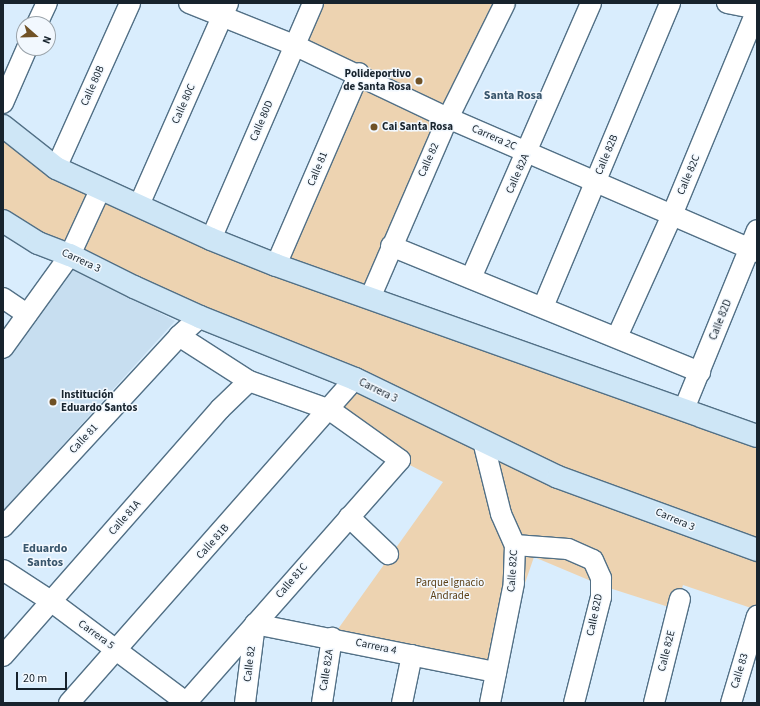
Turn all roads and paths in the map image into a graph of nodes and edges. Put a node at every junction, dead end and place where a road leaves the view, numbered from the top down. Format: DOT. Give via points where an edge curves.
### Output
graph roads {
  1 [pos="47,3"];
  2 [pos="130,3"];
  3 [pos="189,3"];
  4 [pos="313,3"];
  5 [pos="505,3"];
  6 [pos="591,3"];
  7 [pos="670,3"];
  8 [pos="727,3"];
  9 [pos="225,10"];
  10 [pos="757,10"];
  11 [pos="41,16"];
  12 [pos="294,45"];
  13 [pos="24,56"];
  14 [pos="359,74"];
  15 [pos="3,103"];
  16 [pos="448,118"];
  17 [pos="3,126"];
  18 [pos="528,152"];
  19 [pos="56,168"];
  20 [pos="596,182"];
  21 [pos="100,190"];
  22 [pos="139,205"];
  23 [pos="672,215"];
  24 [pos="3,221"];
  25 [pos="757,230"];
  26 [pos="211,239"];
  27 [pos="391,246"];
  28 [pos="753,250"];
  29 [pos="70,255"];
  30 [pos="276,265"];
  31 [pos="471,278"];
  32 [pos="3,298"];
  33 [pos="370,298"];
  34 [pos="543,307"];
  35 [pos="27,314"];
  36 [pos="200,317"];
  37 [pos="179,336"];
  38 [pos="617,337"];
  39 [pos="3,348"];
  40 [pos="700,372"];
  41 [pos="355,380"];
  42 [pos="249,381"];
  43 [pos="684,409"];
  44 [pos="330,410"];
  45 [pos="757,436"];
  46 [pos="482,441"];
  47 [pos="349,516"];
  48 [pos="3,527"];
  49 [pos="515,545"];
  50 [pos="757,550"];
  51 [pos="388,554"];
  52 [pos="3,570"];
  53 [pos="680,599"];
  54 [pos="52,602"];
  55 [pos="757,616"];
  56 [pos="255,624"];
  57 [pos="332,638"];
  58 [pos="117,650"];
  59 [pos="412,655"];
  60 [pos="3,656"];
  61 [pos="496,672"];
  62 [pos="69,703"];
  63 [pos="186,703"];
  64 [pos="245,703"];
  65 [pos="322,703"];
  66 [pos="402,703"];
  67 [pos="490,703"];
  68 [pos="574,703"];
  69 [pos="654,703"];
  70 [pos="731,703"];
  1 -- 11 [label="street"];
  2 -- 19 [label="street, Calle 80B"];
  3 -- 9 [label="street, Carrera 2C"];
  4 -- 12 [label="street, Calle 80D"];
  5 -- 16 [label="street, Calle 82"];
  6 -- 18 [label="street, Calle 82A"];
  7 -- 20 [label="street, Calle 82B"];
  8 -- 10 [label="street"];
  9 -- 12 [label="street, Carrera 2C"];
  9 -- 22 [label="street, Calle 80C"];
  10 -- 23 [label="street, Calle 82C"];
  12 -- 14 [label="street, Carrera 2C"];
  12 -- 26 [label="street, Calle 80D"];
  13 -- 15 [label="street"];
  14 -- 16 [label="street, Carrera 2C"];
  14 -- 30 [label="street, Calle 81"];
  16 -- 18 [label="street, Carrera 2C"];
  16 -- 27 [label="street, Calle 82"];
  17 -- 19 [label="main road"];
  18 -- 20 [label="street, Carrera 2C"];
  18 -- 31 [label="street, Calle 82A"];
  19 -- 21 [label="main road"];
  20 -- 23 [label="street, Carrera 2C"];
  20 -- 34 [label="street, Calle 82B"];
  21 -- 22 [label="main road"];
  21 -- 29 [label="street"];
  22 -- 26 [label="main road"];
  23 -- 28 [label="street, Carrera 2C"];
  23 -- 38 [label="street, Calle 82C"];
  24 -- 29 [label="main road, Carrera 3" via="38,243"];
  25 -- 28 [label="street, Calle 82D"];
  26 -- 30 [label="main road"];
  27 -- 31 [label="street"];
  27 -- 33 [label="street, Calle 82"];
  28 -- 40 [label="street, Calle 82D"];
  29 -- 35 [label="street"];
  29 -- 36 [label="main road, Carrera 3"];
  30 -- 33 [label="main road"];
  31 -- 34 [label="street"];
  32 -- 35 [label="street"];
  33 -- 43 [label="main road"];
  34 -- 38 [label="street"];
  35 -- 39 [label="street"];
  36 -- 37 [label="street, Calle 81"];
  36 -- 41 [label="main road, Carrera 3"];
  37 -- 42 [label="street"];
  37 -- 48 [label="street, Calle 81"];
  38 -- 40 [label="street"];
  40 -- 43 [label="street, Calle 82D"];
  41 -- 44 [label="street, Calle 81B"];
  41 -- 46 [label="main road, Carrera 3"];
  42 -- 44 [label="street"];
  42 -- 54 [label="street, Calle 81A" via="220,409"];
  43 -- 45 [label="main road"];
  44 -- 47 [label="street, Calle 81C" via="400,460"];
  44 -- 58 [label="street, Calle 81B"];
  46 -- 49 [label="street, Calle 82C" via="501,514"];
  46 -- 50 [label="main road, Carrera 3" via="558,477"];
  47 -- 51 [label="street"];
  47 -- 56 [label="street, Calle 81C"];
  49 -- 61 [label="street, Calle 82C" via="514,584"];
  49 -- 68 [label="street, Calle 82D" via="568,549 593,560 601,578 601,597"];
  52 -- 54 [label="street, Carrera 5"];
  53 -- 69 [label="street, Calle 82E"];
  54 -- 58 [label="street, Carrera 5"];
  54 -- 60 [label="street, Calle 81A"];
  55 -- 70 [label="street, Calle 83"];
  56 -- 57 [label="street, Carrera 4"];
  56 -- 63 [label="street, Calle 81C"];
  56 -- 64 [label="street, Calle 82"];
  57 -- 59 [label="street, Carrera 4"];
  57 -- 65 [label="street, Calle 82A"];
  58 -- 62 [label="street, Calle 81B"];
  58 -- 63 [label="street, Carrera 5"];
  59 -- 61 [label="street, Carrera 4"];
  59 -- 66 [label="street"];
  61 -- 67 [label="street, Calle 82C"];
}
